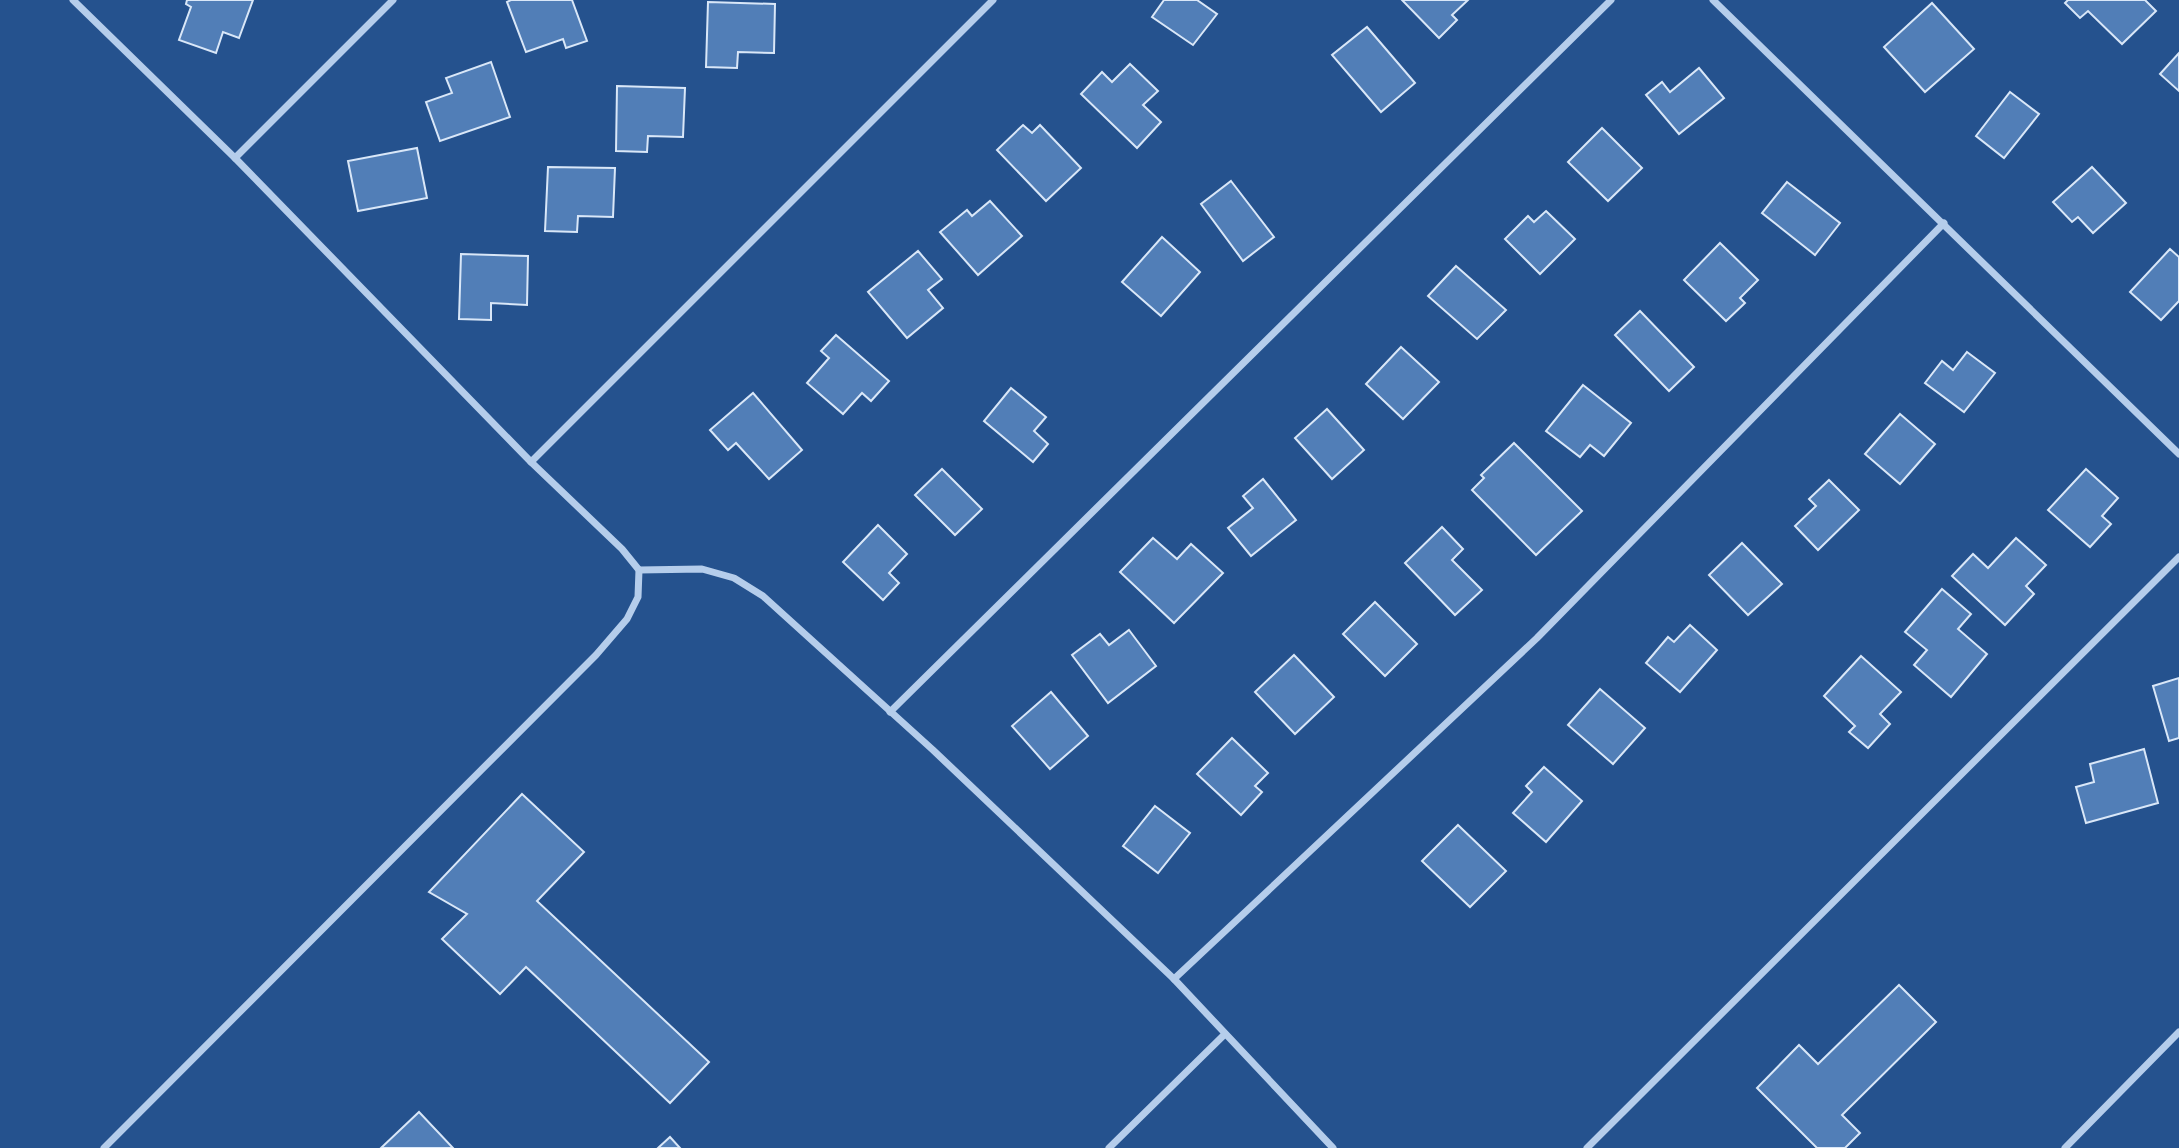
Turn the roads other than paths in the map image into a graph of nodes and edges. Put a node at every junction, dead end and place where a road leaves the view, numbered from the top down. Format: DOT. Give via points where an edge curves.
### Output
graph roads {
  1 [pos="73,0"];
  2 [pos="393,0"];
  3 [pos="993,0"];
  4 [pos="1611,0"];
  5 [pos="1713,0"];
  6 [pos="235,158"];
  7 [pos="1944,223"];
  8 [pos="2179,454"];
  9 [pos="531,462"];
  10 [pos="2179,556"];
  11 [pos="639,570"];
  12 [pos="890,712"];
  13 [pos="1174,979"];
  14 [pos="2179,1032"];
  15 [pos="1225,1034"];
  16 [pos="104,1148"];
  17 [pos="1109,1148"];
  18 [pos="1333,1148"];
  19 [pos="1587,1148"];
  20 [pos="2065,1148"];
  1 -- 6 [label="street"];
  2 -- 6 [label="street"];
  3 -- 9 [label="street"];
  4 -- 12 [label="street"];
  5 -- 7 [label="street"];
  6 -- 9 [label="street"];
  7 -- 8 [label="street"];
  7 -- 13 [label="street" via="1537,638"];
  9 -- 11 [label="street"];
  10 -- 19 [label="street"];
  11 -- 12 [label="street" via="702,569 734,578 763,596"];
  11 -- 16 [label="street" via="638,597 627,619 596,656"];
  12 -- 13 [label="street"];
  13 -- 15 [label="street"];
  14 -- 20 [label="street"];
  15 -- 17 [label="street"];
  15 -- 18 [label="street"];
}
